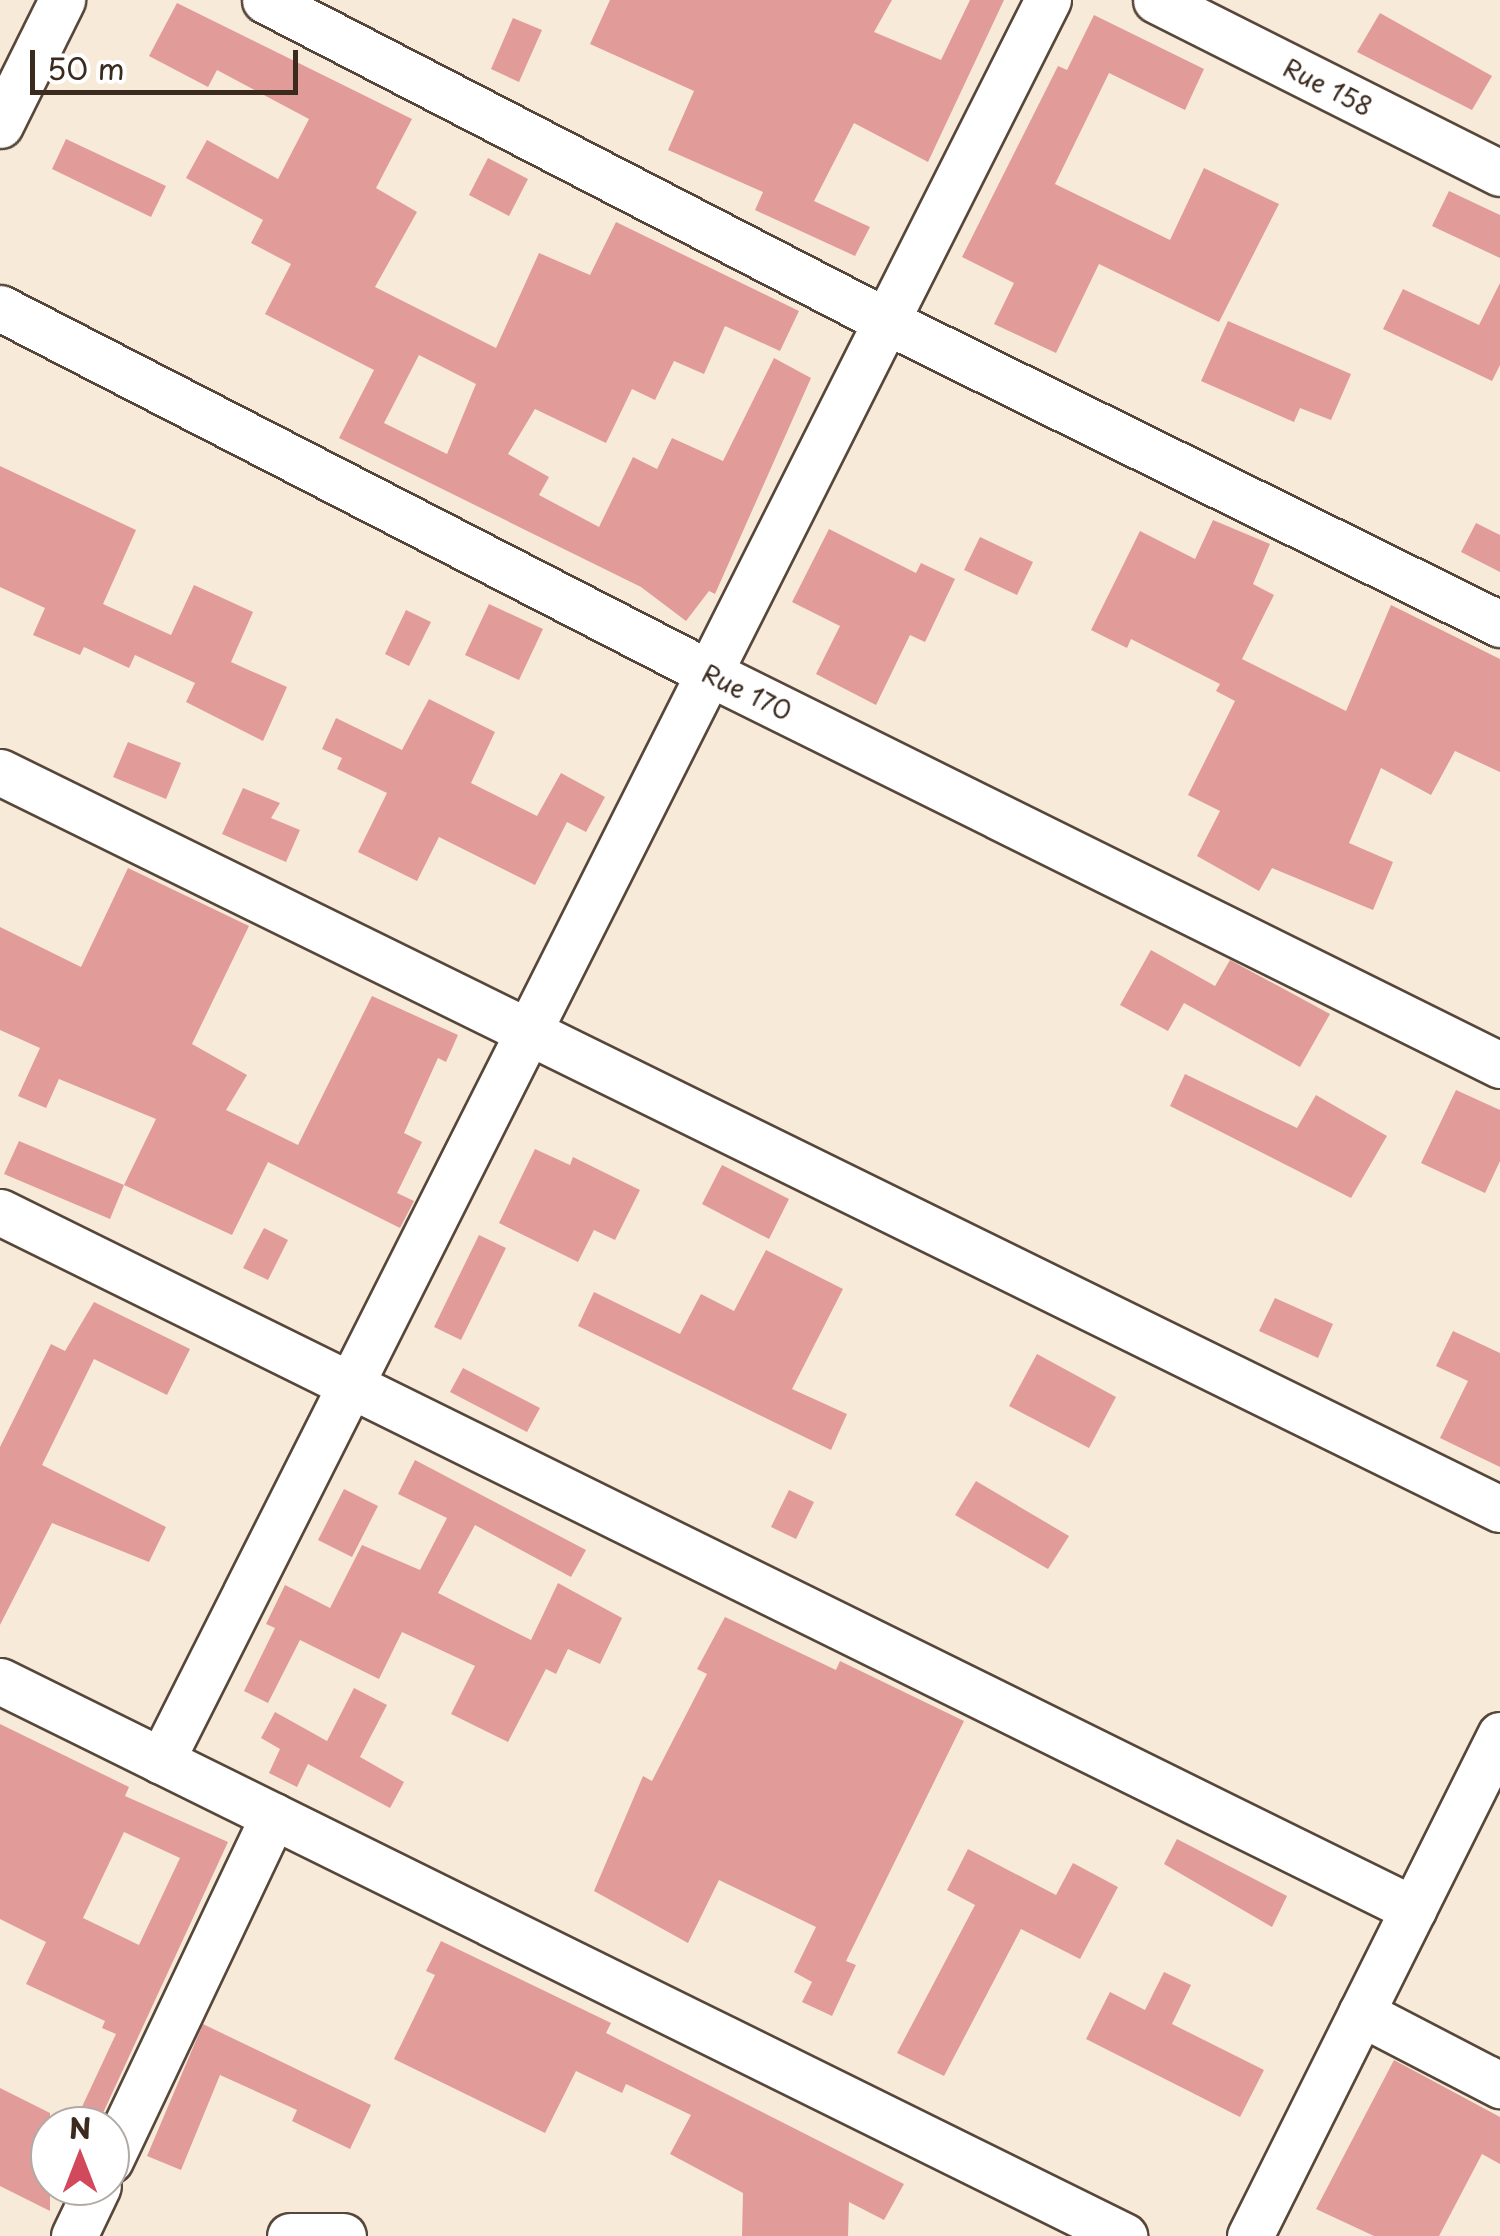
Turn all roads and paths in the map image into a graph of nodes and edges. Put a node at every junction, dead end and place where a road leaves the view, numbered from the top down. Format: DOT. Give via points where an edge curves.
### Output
graph roads {
  1 [pos="62,0"];
  2 [pos="265,0"];
  3 [pos="1048,0"];
  4 [pos="1156,0"];
  5 [pos="0,125"];
  6 [pos="1500,173"];
  7 [pos="0,308"];
  8 [pos="886,320"];
  9 [pos="1500,624"];
  10 [pos="709,673"];
  11 [pos="0,772"];
  12 [pos="528,1032"];
  13 [pos="1500,1065"];
  14 [pos="0,1212"];
  15 [pos="350,1385"];
  16 [pos="1500,1509"];
  17 [pos="0,1682"];
  18 [pos="1500,1734"];
  19 [pos="161,1761"];
  20 [pos="273,1816"];
  21 [pos="1413,1909"];
  22 [pos="1361,2012"];
  23 [pos="1500,2084"];
  24 [pos="130,2118"];
  25 [pos="88,2206"];
  26 [pos="74,2236"];
  27 [pos="290,2236"];
  28 [pos="343,2236"];
  29 [pos="1124,2236"];
  30 [pos="1250,2236"];
  1 -- 5 [label="street"];
  2 -- 8 [label="street"];
  3 -- 8 [label="street"];
  4 -- 6 [label="street, Rue 158"];
  7 -- 10 [label="street, Rue 170"];
  8 -- 9 [label="street"];
  8 -- 10 [label="street"];
  10 -- 12 [label="street"];
  10 -- 13 [label="street, Rue 170"];
  11 -- 12 [label="street"];
  12 -- 15 [label="street"];
  12 -- 16 [label="street"];
  14 -- 15 [label="street"];
  15 -- 19 [label="street"];
  15 -- 21 [label="street"];
  17 -- 19 [label="street"];
  18 -- 21 [label="street"];
  19 -- 20 [label="street"];
  20 -- 24 [label="street"];
  20 -- 29 [label="street"];
  21 -- 22 [label="street"];
  22 -- 23 [label="street"];
  22 -- 30 [label="street"];
  25 -- 26 [label="street"];
  27 -- 28 [label="street"];
}
